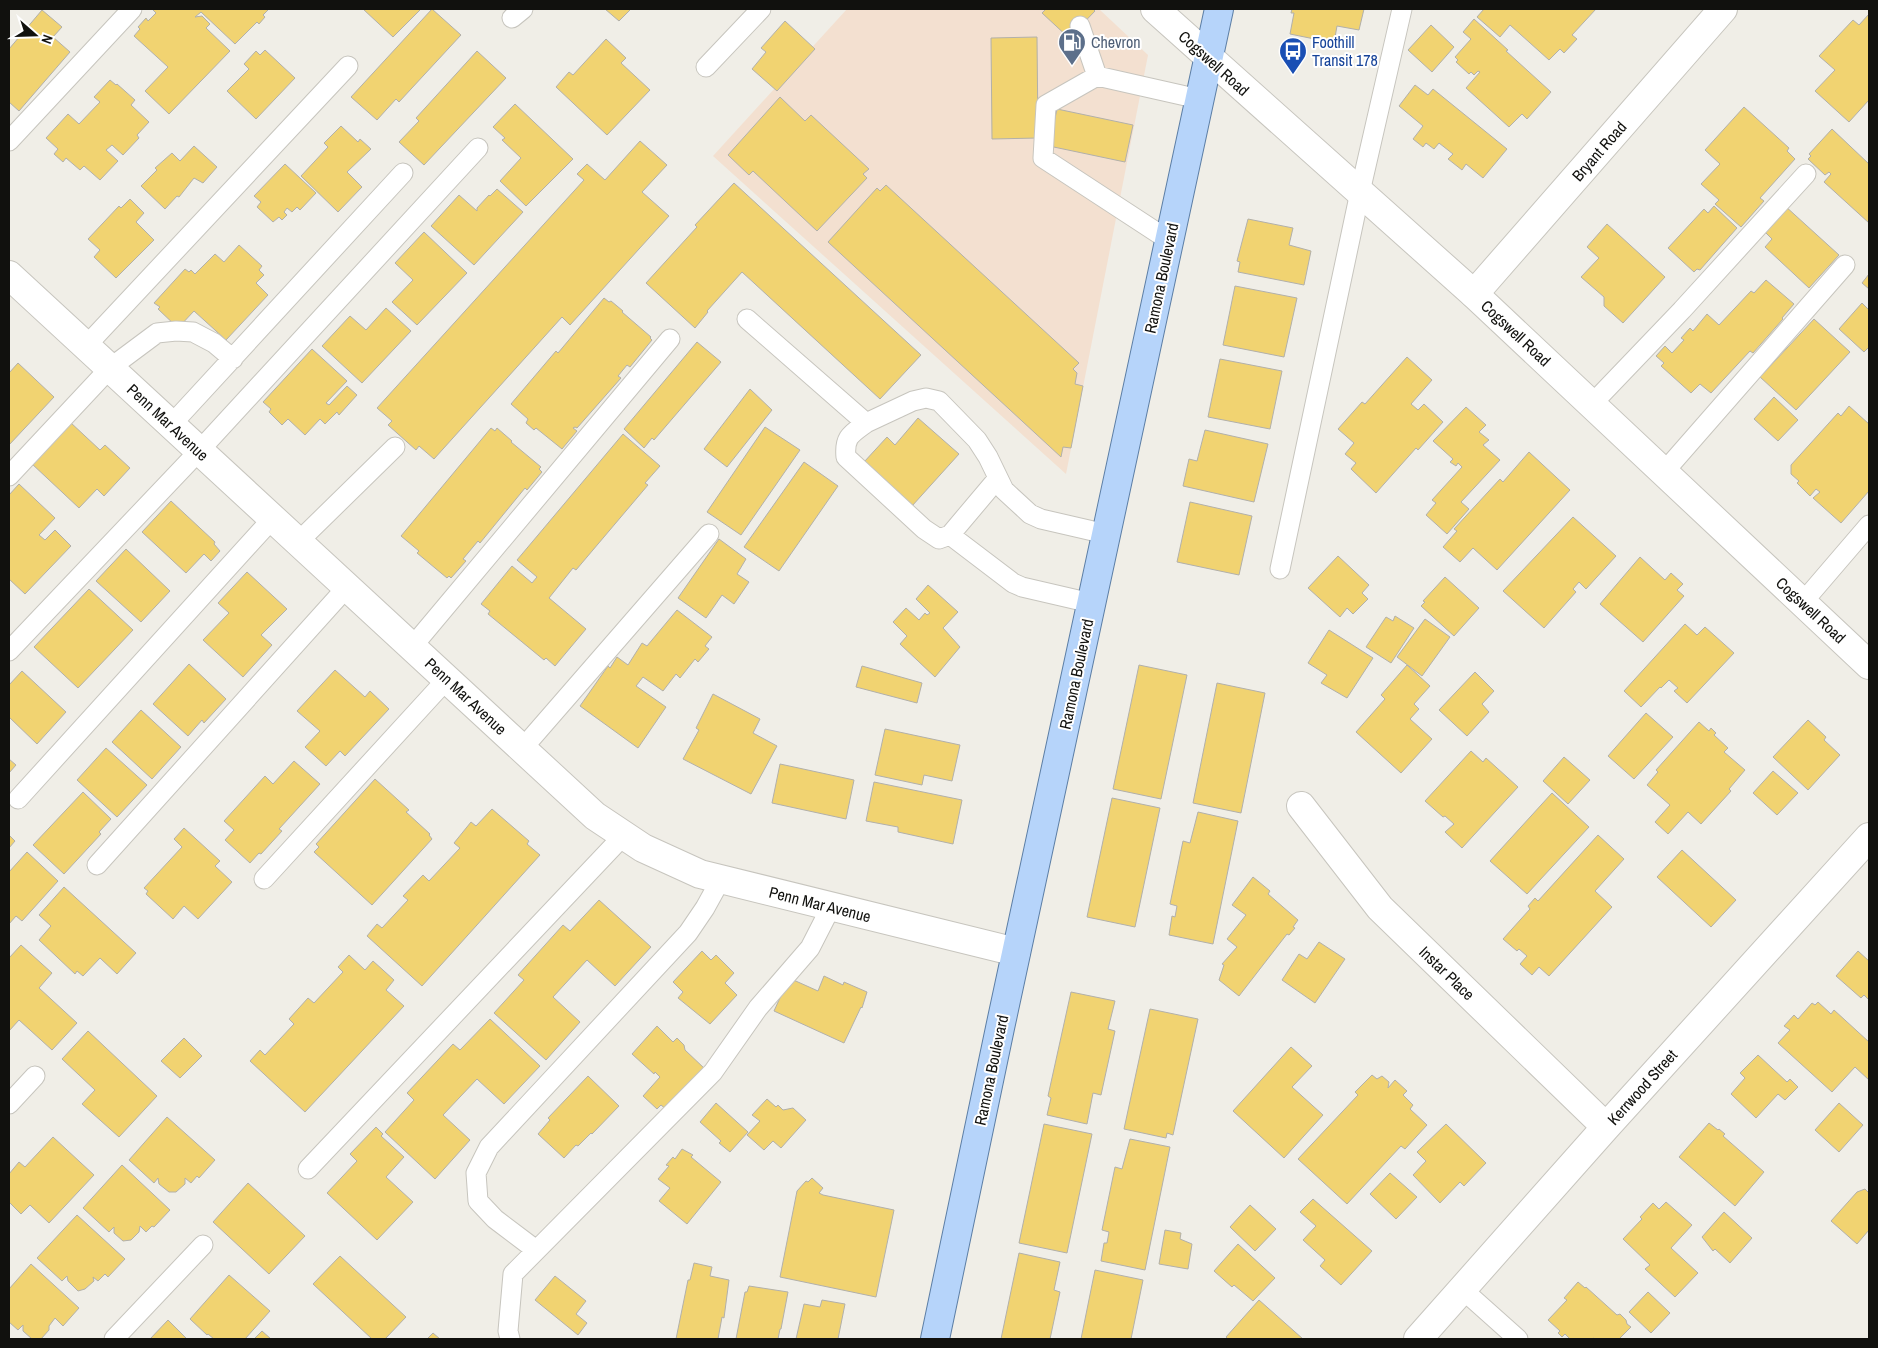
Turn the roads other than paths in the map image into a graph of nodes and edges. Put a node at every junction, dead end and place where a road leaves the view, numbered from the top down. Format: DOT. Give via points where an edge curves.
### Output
graph roads {
  1 [pos="132,9"];
  2 [pos="761,9"];
  3 [pos="1155,9"];
  4 [pos="1219,9"];
  5 [pos="1402,9"];
  6 [pos="1723,9"];
  7 [pos="1080,26"];
  8 [pos="1209,58"];
  9 [pos="348,66"];
  10 [pos="706,67"];
  11 [pos="1097,76"];
  12 [pos="1199,99"];
  13 [pos="9,140"];
  14 [pos="478,148"];
  15 [pos="403,173"];
  16 [pos="1806,174"];
  17 [pos="1360,192"];
  18 [pos="1170,240"];
  19 [pos="1845,265"];
  20 [pos="9,275"];
  21 [pos="1474,294"];
  22 [pos="747,319"];
  23 [pos="670,339"];
  24 [pos="86,346"];
  25 [pos="233,359"];
  26 [pos="110,368"];
  27 [pos="1592,404"];
  28 [pos="866,423"];
  29 [pos="171,425"];
  30 [pos="395,447"];
  31 [pos="199,451"];
  32 [pos="1664,472"];
  33 [pos="9,476"];
  34 [pos="998,478"];
  35 [pos="273,518"];
  36 [pos="1869,525"];
  37 [pos="709,534"];
  38 [pos="1106,534"];
  39 [pos="950,535"];
  40 [pos="298,542"];
  41 [pos="1280,570"];
  42 [pos="347,587"];
  43 [pos="1803,602"];
  44 [pos="1091,603"];
  45 [pos="412,646"];
  46 [pos="9,651"];
  47 [pos="1869,665"];
  48 [pos="447,679"];
  49 [pos="522,748"];
  50 [pos="18,799"];
  51 [pos="1301,806"];
  52 [pos="624,835"];
  53 [pos="1869,837"];
  54 [pos="97,865"];
  55 [pos="264,879"];
  56 [pos="721,879"];
  57 [pos="831,907"];
  58 [pos="1016,952"];
  59 [pos="35,1076"];
  60 [pos="9,1104"];
  61 [pos="1606,1127"];
  62 [pos="308,1169"];
  63 [pos="203,1245"];
  64 [pos="536,1250"];
  65 [pos="1462,1289"];
  66 [pos="114,1339"];
  67 [pos="510,1339"];
  68 [pos="935,1339"];
  69 [pos="1418,1339"];
  70 [pos="1518,1339"];
  1 -- 13 [label="lane"];
  2 -- 10 [label="lane"];
  3 -- 8 [label="street, Cogswell Road"];
  4 -- 8 [label="main road, Ramona Boulevard"];
  5 -- 17 [label="lane"];
  6 -- 21 [label="street, Bryant Road"];
  7 -- 11 [label="lane"];
  8 -- 12 [label="main road, Ramona Boulevard"];
  8 -- 17 [label="street, Cogswell Road"];
  9 -- 24 [label="lane"];
  11 -- 12 [label="lane"];
  11 -- 18 [label="lane" via="1046,105 1043,158"];
  12 -- 18 [label="main road, Ramona Boulevard"];
  14 -- 31 [label="lane"];
  15 -- 25 [label="lane"];
  16 -- 27 [label="lane"];
  17 -- 21 [label="street, Cogswell Road"];
  17 -- 41 [label="lane"];
  18 -- 38 [label="main road, Ramona Boulevard"];
  19 -- 32 [label="lane"];
  20 -- 24 [label="street, Penn Mar Avenue"];
  21 -- 27 [label="street, Cogswell Road"];
  22 -- 28 [label="lane"];
  23 -- 45 [label="lane"];
  24 -- 26 [label="street, Penn Mar Avenue"];
  25 -- 26 [label="lane" via="214,343 193,332 176,331 157,333"];
  25 -- 29 [label="lane"];
  26 -- 29 [label="street, Penn Mar Avenue"];
  26 -- 33 [label="lane"];
  27 -- 32 [label="street, Cogswell Road"];
  28 -- 34 [label="lane" via="913,401 926,398 939,401 977,440"];
  28 -- 39 [label="lane" via="849,435 846,457 924,529 939,539"];
  29 -- 31 [label="street, Penn Mar Avenue"];
  30 -- 40 [label="lane"];
  31 -- 35 [label="street, Penn Mar Avenue"];
  31 -- 46 [label="lane"];
  32 -- 43 [label="street, Cogswell Road"];
  34 -- 38 [label="lane" via="1004,490 1030,514"];
  34 -- 39 [label="lane"];
  35 -- 40 [label="street, Penn Mar Avenue"];
  35 -- 50 [label="lane"];
  36 -- 43 [label="lane"];
  37 -- 49 [label="lane"];
  38 -- 44 [label="main road, Ramona Boulevard"];
  39 -- 44 [label="lane" via="1022,587"];
  40 -- 42 [label="street, Penn Mar Avenue"];
  42 -- 45 [label="street, Penn Mar Avenue"];
  42 -- 54 [label="lane"];
  43 -- 47 [label="street, Cogswell Road"];
  44 -- 58 [label="main road, Ramona Boulevard"];
  45 -- 48 [label="street, Penn Mar Avenue"];
  48 -- 49 [label="street, Penn Mar Avenue"];
  48 -- 55 [label="lane"];
  49 -- 52 [label="street, Penn Mar Avenue" via="595,816"];
  51 -- 61 [label="street, Instar Place" via="1380,908"];
  52 -- 56 [label="street, Penn Mar Avenue" via="651,852 700,874"];
  52 -- 62 [label="lane"];
  53 -- 61 [label="street, Kerrwood Street"];
  56 -- 57 [label="street, Penn Mar Avenue"];
  56 -- 64 [label="lane" via="688,933 484,1156 476,1173 478,1201 494,1219"];
  57 -- 58 [label="street, Penn Mar Avenue"];
  57 -- 64 [label="lane" via="810,948 758,1008 713,1072"];
  58 -- 68 [label="main road, Ramona Boulevard"];
  59 -- 60 [label="lane"];
  61 -- 65 [label="street, Kerrwood Street"];
  63 -- 66 [label="lane"];
  64 -- 67 [label="lane" via="513,1274"];
  65 -- 69 [label="street, Kerrwood Street"];
  65 -- 70 [label="lane"];
}
